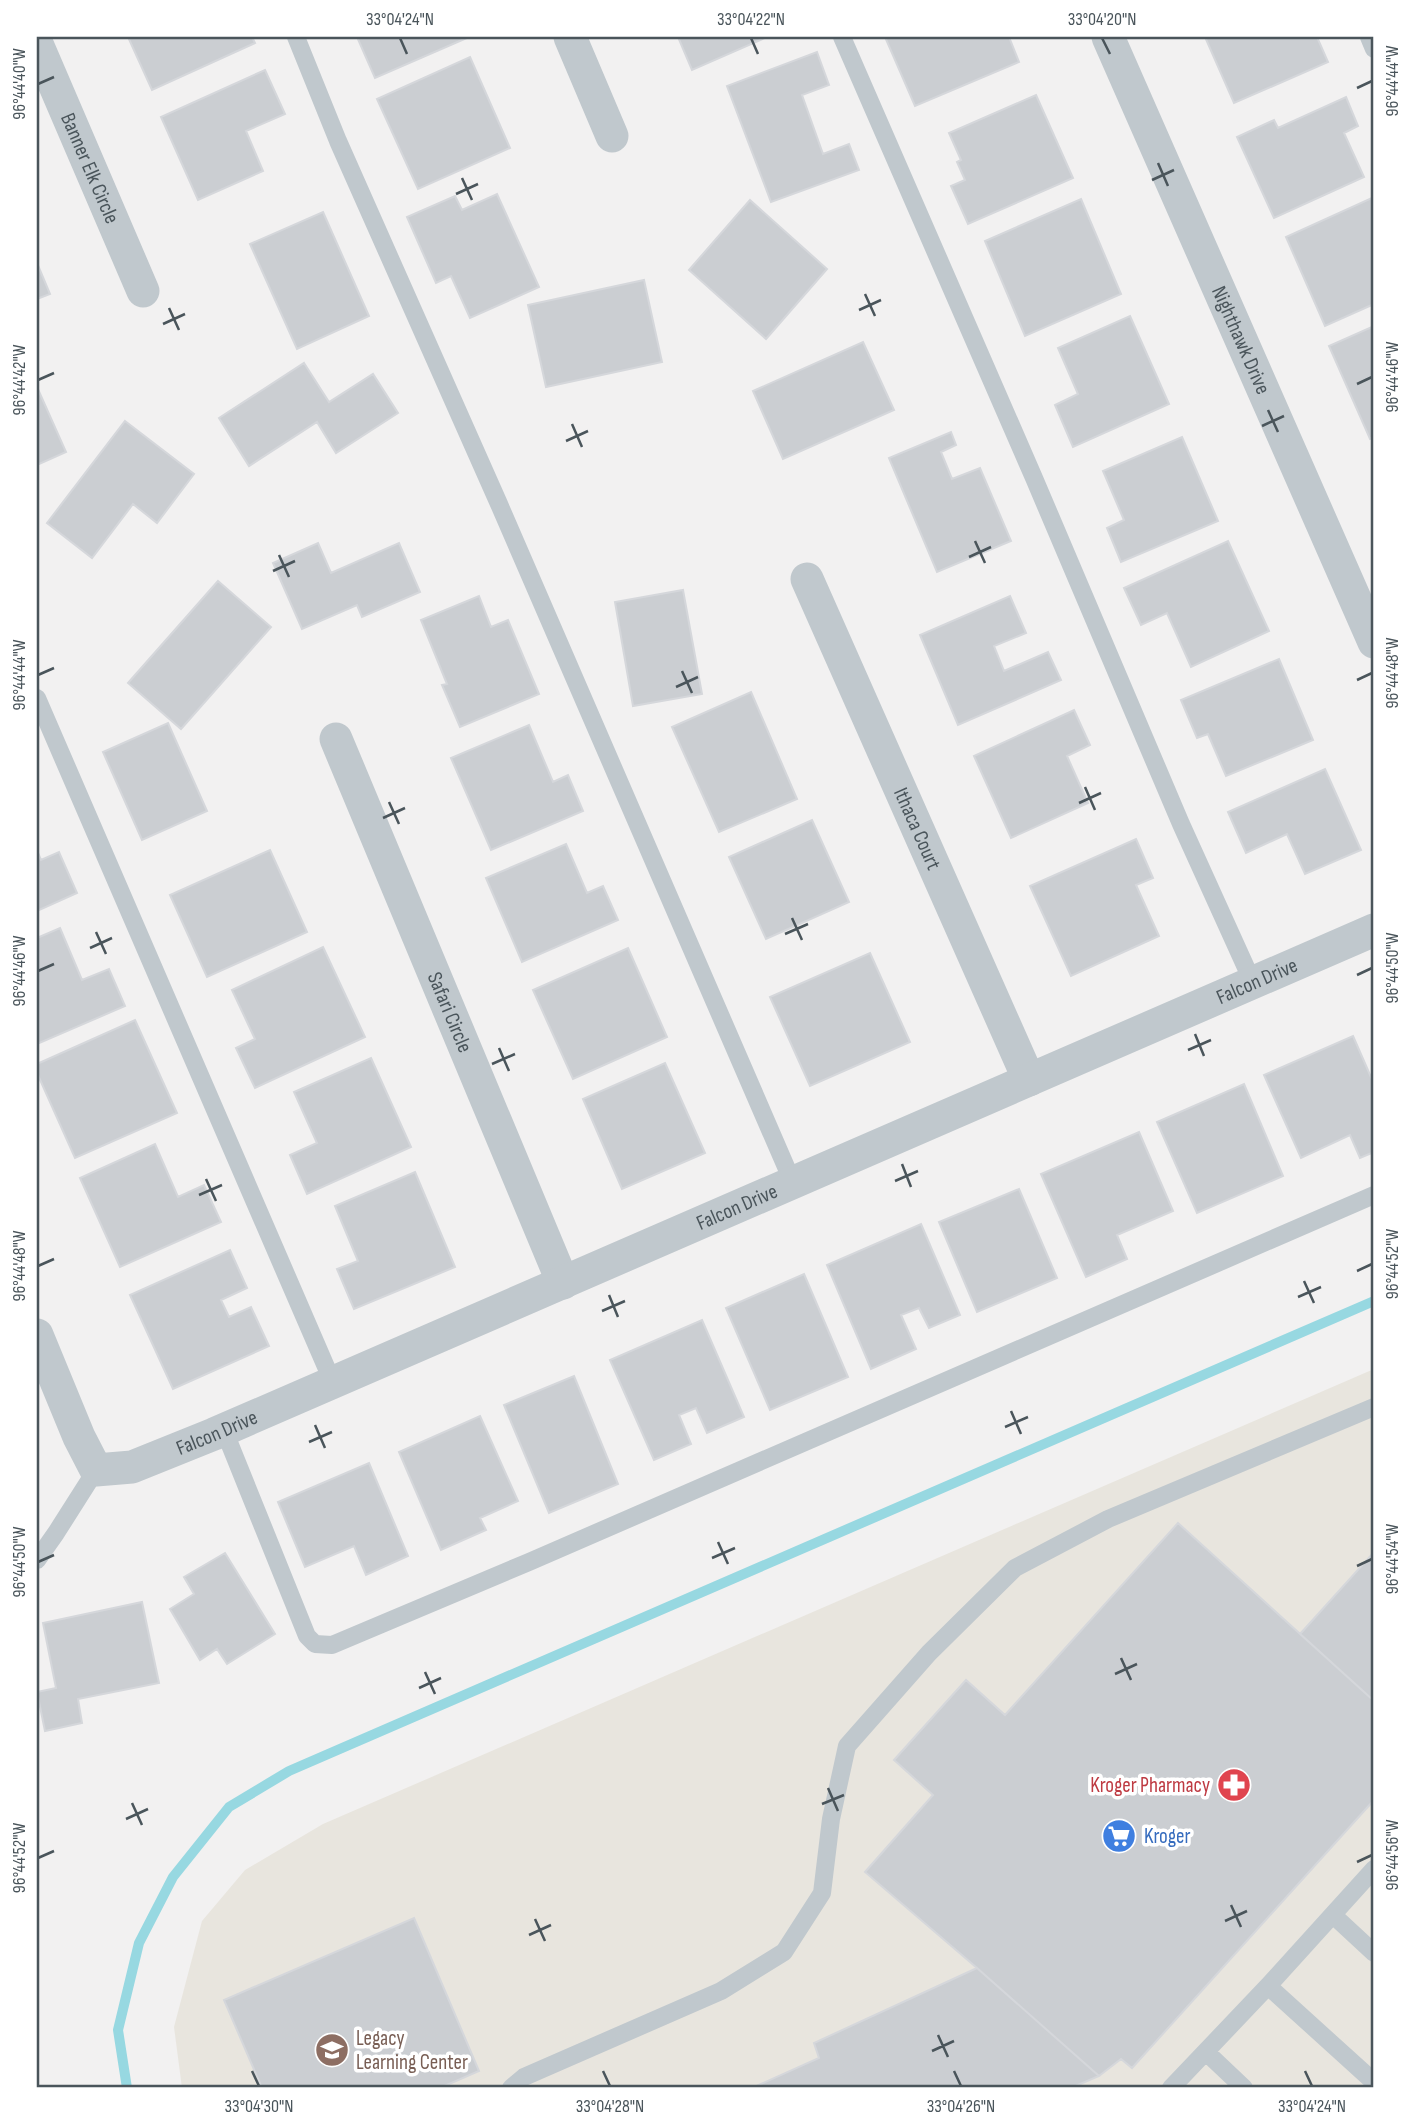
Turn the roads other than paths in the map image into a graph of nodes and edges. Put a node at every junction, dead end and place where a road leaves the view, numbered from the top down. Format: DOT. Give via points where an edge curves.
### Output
graph roads {
  1 [pos="296,37"];
  2 [pos="570,37"];
  3 [pos="842,37"];
  4 [pos="1108,37"];
  5 [pos="1369,37"];
  6 [pos="37,44"];
  7 [pos="1374,49"];
  8 [pos="612,136"];
  9 [pos="143,291"];
  10 [pos="807,579"];
  11 [pos="1374,642"];
  12 [pos="37,698"];
  13 [pos="336,740"];
  14 [pos="1374,930"];
  15 [pos="1253,983"];
  16 [pos="1029,1080"];
  17 [pos="793,1183"];
  18 [pos="1374,1195"];
  19 [pos="563,1283"];
  20 [pos="37,1335"];
  21 [pos="333,1383"];
  22 [pos="1374,1407"];
  23 [pos="224,1430"];
  24 [pos="96,1470"];
  25 [pos="37,1560"];
  26 [pos="1374,1869"];
  27 [pos="1332,1915"];
  28 [pos="1374,1954"];
  29 [pos="1268,1986"];
  30 [pos="1206,2052"];
  31 [pos="1374,2082"];
  32 [pos="511,2088"];
  33 [pos="1171,2088"];
  34 [pos="1244,2088"];
  1 -- 17 [label="lane"];
  2 -- 8 [label="street"];
  3 -- 15 [label="lane"];
  4 -- 11 [label="street, Nighthawk Drive"];
  5 -- 7 [label="lane"];
  6 -- 9 [label="street, Banner Elk Circle"];
  10 -- 16 [label="street, Ithaca Court"];
  12 -- 21 [label="lane"];
  13 -- 19 [label="street, Safari Circle"];
  14 -- 15 [label="street, Falcon Drive"];
  15 -- 16 [label="street, Falcon Drive"];
  16 -- 17 [label="street, Falcon Drive"];
  17 -- 19 [label="street, Falcon Drive"];
  18 -- 23 [label="lane" via="332,1645 315,1644 307,1636"];
  19 -- 21 [label="street, Falcon Drive"];
  20 -- 24 [label="street"];
  21 -- 23 [label="street, Falcon Drive"];
  22 -- 32 [label="lane" via="1108,1519 1016,1567 929,1653 847,1746 831,1819 822,1893 784,1952 721,1991 524,2077"];
  23 -- 24 [label="street, Falcon Drive" via="132,1467"];
  24 -- 25 [label="lane"];
  26 -- 27 [label="lane"];
  27 -- 28 [label="lane"];
  27 -- 29 [label="lane"];
  29 -- 30 [label="lane"];
  29 -- 31 [label="lane"];
  30 -- 33 [label="lane"];
  30 -- 34 [label="lane"];
}
